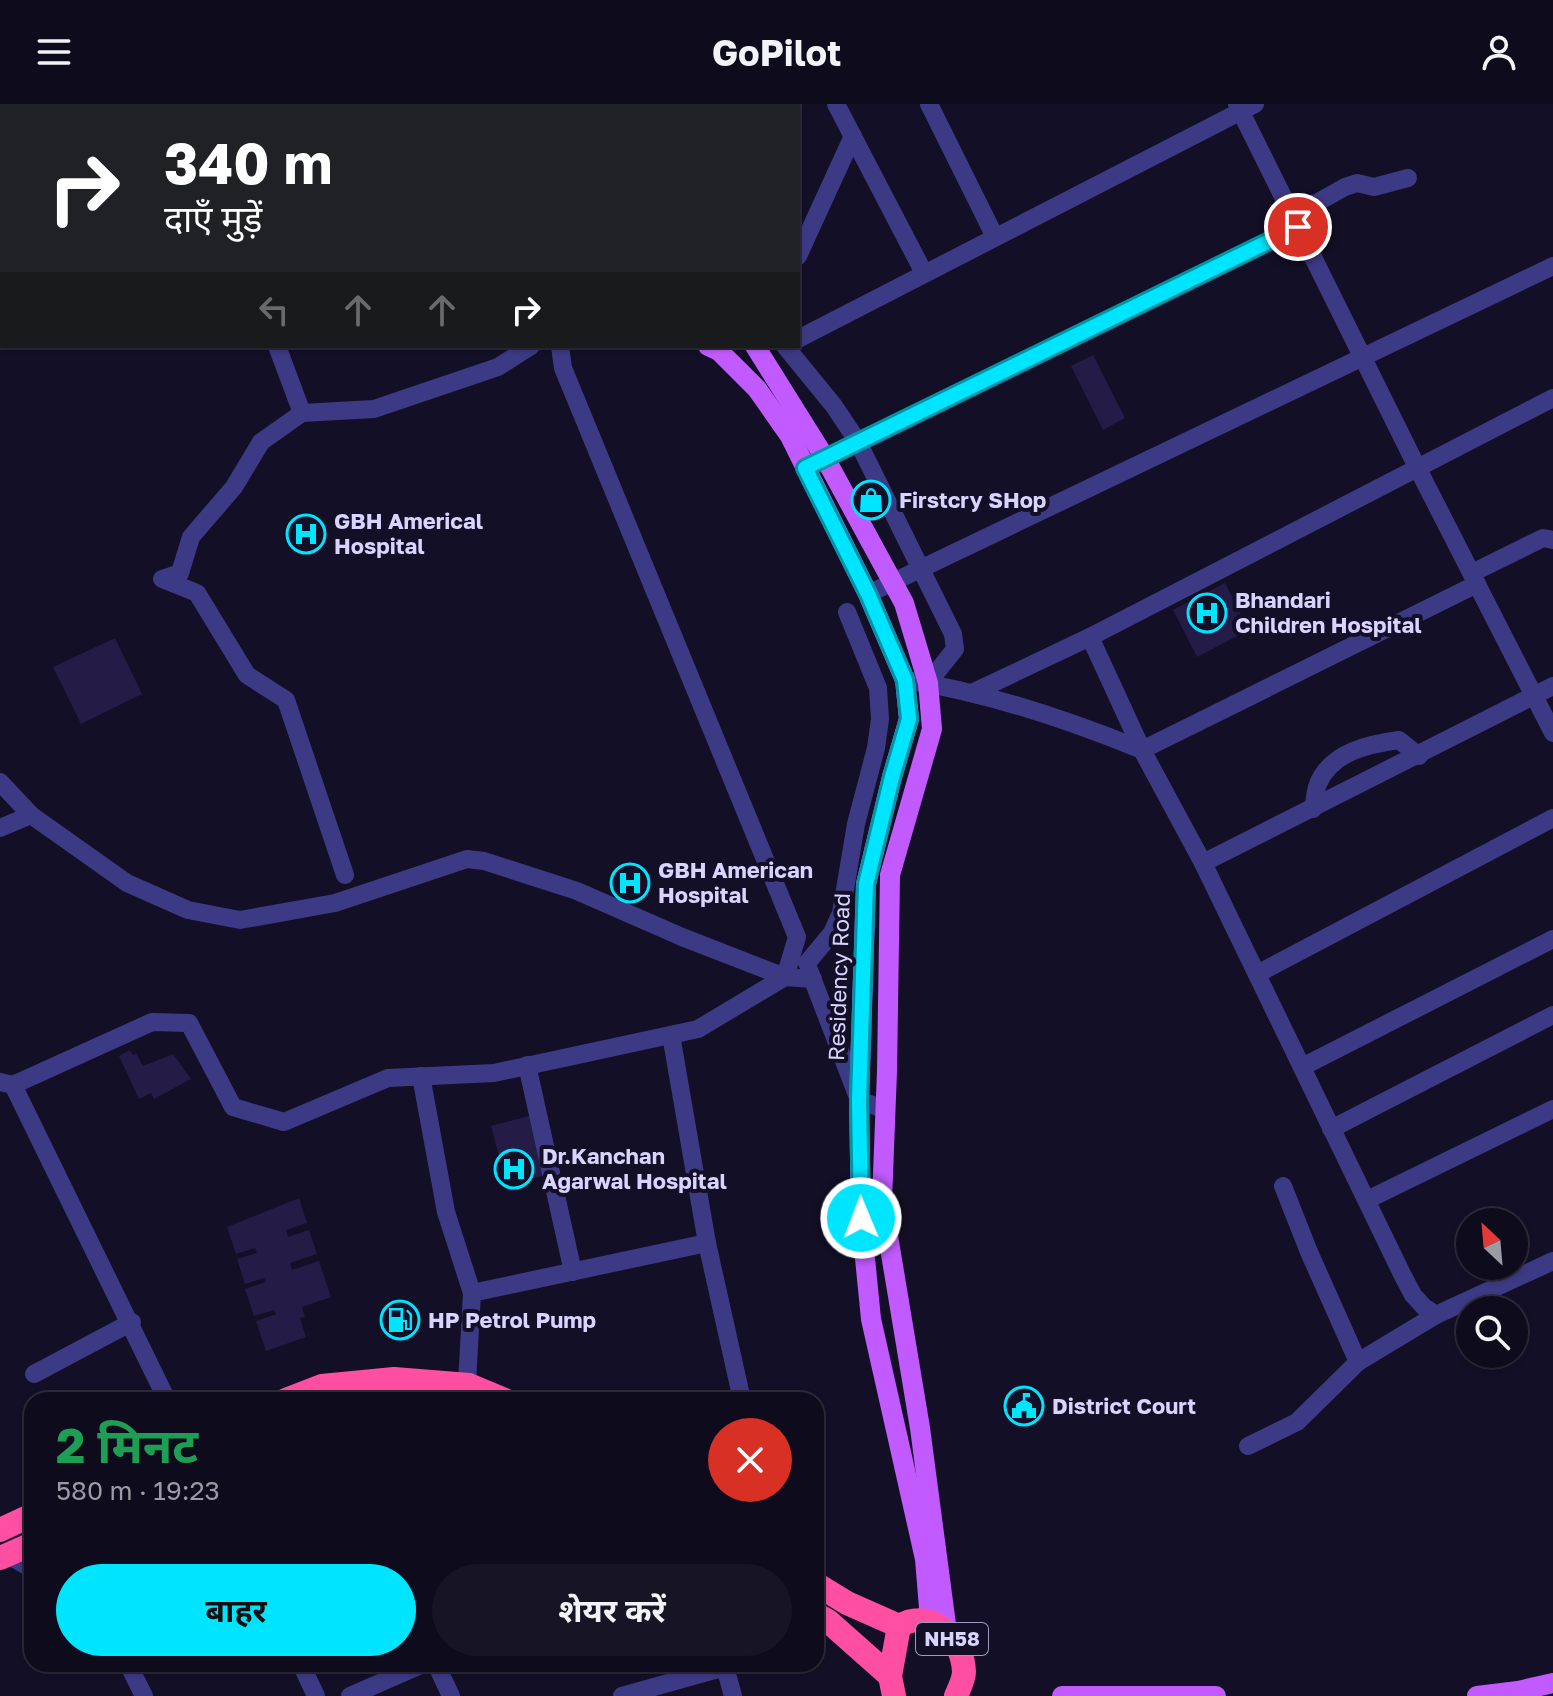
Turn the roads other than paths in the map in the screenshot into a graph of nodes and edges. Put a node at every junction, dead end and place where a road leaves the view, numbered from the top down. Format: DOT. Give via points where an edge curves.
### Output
graph roads {
  1 [pos="836,104"];
  2 [pos="929,104"];
  3 [pos="1244,106"];
  4 [pos="853,136"];
  5 [pos="1408,178"];
  6 [pos="1296,222"];
  7 [pos="995,237"];
  8 [pos="800,252"];
  9 [pos="1553,266"];
  10 [pos="924,273"];
  11 [pos="800,338"];
  12 [pos="278,348"];
  13 [pos="528,348"];
  14 [pos="560,348"];
  15 [pos="712,348"];
  16 [pos="754,348"];
  17 [pos="756,348"];
  18 [pos="787,348"];
  19 [pos="1363,357"];
  20 [pos="741,374"];
  21 [pos="1553,398"];
  22 [pos="302,413"];
  23 [pos="858,442"];
  24 [pos="825,458"];
  25 [pos="1417,467"];
  26 [pos="805,468"];
  27 [pos="1553,540"];
  28 [pos="921,569"];
  29 [pos="1474,578"];
  30 [pos="892,583"];
  31 [pos="868,594"];
  32 [pos="847,612"];
  33 [pos="1090,637"];
  34 [pos="905,680"];
  35 [pos="928,683"];
  36 [pos="1553,686"];
  37 [pos="972,693"];
  38 [pos="1534,696"];
  39 [pos="1553,733"];
  40 [pos="1142,750"];
  41 [pos="1419,756"];
  42 [pos="0,782"];
  43 [pos="1313,809"];
  44 [pos="31,815"];
  45 [pos="1553,818"];
  46 [pos="0,828"];
  47 [pos="1203,863"];
  48 [pos="345,875"];
  49 [pos="797,937"];
  50 [pos="1553,939"];
  51 [pos="810,971"];
  52 [pos="1257,974"];
  53 [pos="785,977"];
  54 [pos="1553,1015"];
  55 [pos="671,1035"];
  56 [pos="527,1065"];
  57 [pos="1302,1067"];
  58 [pos="421,1076"];
  59 [pos="6,1084"];
  60 [pos="859,1100"];
  61 [pos="1553,1109"];
  62 [pos="886,1110"];
  63 [pos="1331,1129"];
  64 [pos="1283,1186"];
  65 [pos="1367,1200"];
  66 [pos="707,1243"];
  67 [pos="1553,1261"];
  68 [pos="573,1272"];
  69 [pos="472,1293"];
  70 [pos="1436,1315"];
  71 [pos="132,1322"];
  72 [pos="1358,1362"];
  73 [pos="34,1374"];
  74 [pos="163,1392"];
  75 [pos="307,1392"];
  76 [pos="462,1392"];
  77 [pos="467,1392"];
  78 [pos="740,1392"];
  79 [pos="1248,1446"];
  80 [pos="24,1519"];
  81 [pos="0,1530"];
  82 [pos="24,1548"];
  83 [pos="4,1557"];
  84 [pos="24,1566"];
  85 [pos="824,1589"];
  86 [pos="824,1619"];
  87 [pos="899,1626"];
  88 [pos="939,1626"];
  89 [pos="132,1672"];
  90 [pos="305,1672"];
  91 [pos="405,1672"];
  92 [pos="440,1672"];
  93 [pos="704,1672"];
  94 [pos="726,1672"];
  95 [pos="1553,1683"];
  96 [pos="892,1686"];
  97 [pos="144,1696"];
  98 [pos="316,1696"];
  99 [pos="350,1696"];
  100 [pos="451,1696"];
  101 [pos="622,1696"];
  102 [pos="733,1696"];
  103 [pos="956,1696"];
  104 [pos="1062,1696"];
  105 [pos="1216,1696"];
  106 [pos="1477,1696"];
  1 -- 4 [label="street"];
  2 -- 7 [label="street"];
  3 -- 6 [label="street"];
  3 -- 7 [label="street"];
  4 -- 8 [label="street"];
  4 -- 10 [label="street"];
  5 -- 6 [label="street" via="1374,187 1345,187"];
  6 -- 19 [label="street"];
  6 -- 23 [label="street"];
  7 -- 10 [label="street"];
  9 -- 19 [label="street"];
  10 -- 11 [label="street"];
  12 -- 22 [label="street"];
  13 -- 22 [label="street" via="498,367 374,409"];
  14 -- 49 [label="street" via="563,368"];
  15 -- 20 [label="main road, Residency Road"];
  16 -- 20 [label="street"];
  17 -- 24 [label="main road"];
  18 -- 23 [label="street"];
  19 -- 25 [label="street"];
  19 -- 28 [label="street"];
  20 -- 26 [label="main road, Residency Road" via="790,436"];
  21 -- 25 [label="street"];
  22 -- 48 [label="street" via="261,442 234,487 191,537 180,573 162,579 197,593 247,675 286,700"];
  23 -- 24 [label="street"];
  23 -- 28 [label="street"];
  24 -- 26 [label="street"];
  24 -- 30 [label="main road"];
  25 -- 29 [label="street"];
  25 -- 33 [label="street"];
  26 -- 31 [label="main road, Residency Road"];
  27 -- 29 [label="street" via="1543,538"];
  28 -- 30 [label="street"];
  28 -- 35 [label="street" via="953,634 955,649"];
  29 -- 38 [label="street"];
  29 -- 40 [label="street"];
  30 -- 31 [label="street"];
  30 -- 35 [label="main road" via="904,603"];
  31 -- 34 [label="main road, Residency Road"];
  32 -- 51 [label="street" via="878,688 880,719 841,913"];
  33 -- 37 [label="street"];
  33 -- 40 [label="street"];
  34 -- 35 [label="street"];
  34 -- 60 [label="main road, Residency Road" via="909,719 866,884"];
  35 -- 37 [label="street"];
  35 -- 62 [label="main road" via="932,729 890,875"];
  36 -- 38 [label="street"];
  37 -- 40 [label="street"];
  38 -- 39 [label="street"];
  38 -- 41 [label="street"];
  40 -- 47 [label="street"];
  41 -- 43 [label="street"];
  41 -- 43 [label="street" via="1399,740 1365,745 1338,759 1318,783"];
  42 -- 44 [label="street"];
  43 -- 47 [label="street"];
  44 -- 46 [label="street"];
  44 -- 53 [label="street" via="127,883 188,910 240,920 321,906 467,859 577,891"];
  45 -- 52 [label="street"];
  47 -- 52 [label="street"];
  49 -- 51 [label="street"];
  49 -- 53 [label="street"];
  50 -- 57 [label="street"];
  51 -- 53 [label="street"];
  51 -- 60 [label="street"];
  52 -- 57 [label="street"];
  53 -- 55 [label="street" via="698,1029"];
  54 -- 63 [label="street"];
  55 -- 56 [label="street"];
  55 -- 66 [label="street"];
  56 -- 58 [label="street" via="494,1073"];
  56 -- 68 [label="street"];
  57 -- 63 [label="street"];
  58 -- 59 [label="street" via="388,1078 284,1122 233,1107 189,1023 152,1022"];
  58 -- 69 [label="street" via="446,1212"];
  59 -- 71 [label="street"];
  60 -- 62 [label="street"];
  60 -- 88 [label="main road, Residency Road" via="861,1218 871,1319"];
  61 -- 65 [label="street"];
  62 -- 88 [label="main road" via="882,1200 920,1428"];
  63 -- 65 [label="street"];
  64 -- 72 [label="street"];
  65 -- 70 [label="street" via="1413,1295"];
  66 -- 68 [label="street"];
  66 -- 78 [label="street"];
  67 -- 70 [label="street"];
  68 -- 69 [label="street"];
  69 -- 77 [label="street"];
  70 -- 72 [label="street"];
  71 -- 73 [label="street"];
  71 -- 74 [label="street"];
  72 -- 79 [label="street" via="1297,1422"];
  75 -- 76 [label="highway" via="394,1379"];
  80 -- 81 [label="highway"];
  82 -- 83 [label="highway"];
  83 -- 84 [label="street"];
  85 -- 87 [label="highway, NH58"];
  86 -- 96 [label="highway, NH58"];
  87 -- 88 [label="highway, NH58"];
  87 -- 96 [label="highway, NH58"];
  88 -- 103 [label="highway, NH58" via="959,1650 965,1674"];
  89 -- 97 [label="street"];
  90 -- 98 [label="street"];
  91 -- 99 [label="street"];
  92 -- 100 [label="street"];
  93 -- 101 [label="street"];
  94 -- 102 [label="street"];
  95 -- 106 [label="main road"];
  104 -- 105 [label="main road"];
}
